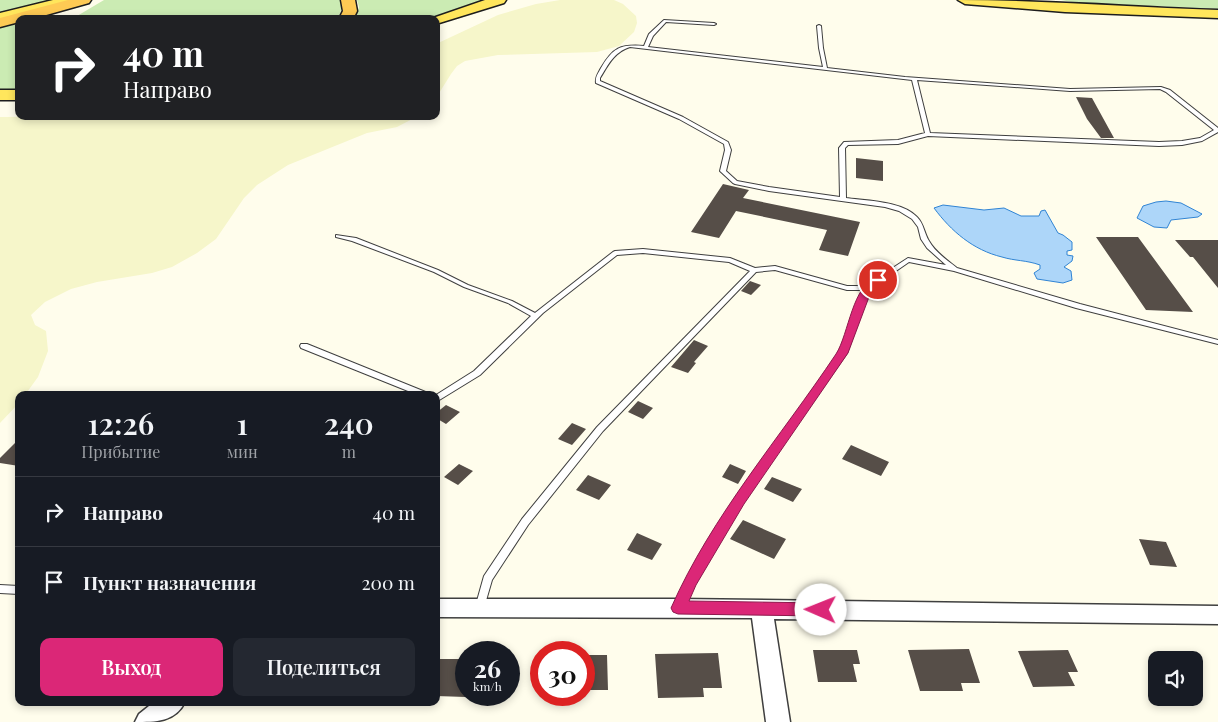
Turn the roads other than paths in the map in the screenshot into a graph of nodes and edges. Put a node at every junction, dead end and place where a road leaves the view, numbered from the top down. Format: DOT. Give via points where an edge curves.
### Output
graph roads {
  1 [pos="70,0"];
  2 [pos="84,0"];
  3 [pos="99,0"];
  4 [pos="348,0"];
  5 [pos="499,0"];
  6 [pos="966,0"];
  7 [pos="1054,0"];
  8 [pos="1087,9"];
  9 [pos="1218,14"];
  10 [pos="18,15"];
  11 [pos="21,15"];
  12 [pos="73,15"];
  13 [pos="348,15"];
  14 [pos="15,16"];
  15 [pos="15,16"];
  16 [pos="440,19"];
  17 [pos="0,20"];
  18 [pos="714,24"];
  19 [pos="819,26"];
  20 [pos="645,48"];
  21 [pos="825,67"];
  22 [pos="914,78"];
  23 [pos="0,95"];
  24 [pos="15,95"];
  25 [pos="1217,130"];
  26 [pos="928,134"];
  27 [pos="843,198"];
  28 [pos="338,236"];
  29 [pos="955,269"];
  30 [pos="754,270"];
  31 [pos="867,288"];
  32 [pos="536,316"];
  33 [pos="1218,342"];
  34 [pos="304,346"];
  35 [pos="415,391"];
  36 [pos="440,396"];
  37 [pos="0,589"];
  38 [pos="15,590"];
  39 [pos="440,608"];
  40 [pos="678,608"];
  41 [pos="762,609"];
  42 [pos="480,610"];
  43 [pos="1218,615"];
  44 [pos="169,706"];
  45 [pos="147,722"];
  46 [pos="778,722"];
  1 -- 10 [label="highway"];
  2 -- 11 [label="highway"];
  3 -- 12 [label="highway"];
  4 -- 13 [label="highway"];
  5 -- 16 [label="main road"];
  6 -- 8 [label="main road"];
  7 -- 8 [label="main road"];
  8 -- 9 [label="main road"];
  14 -- 17 [label="highway"];
  15 -- 17 [label="highway"];
  18 -- 20 [label="lane" via="665,21 651,35"];
  19 -- 21 [label="lane"];
  20 -- 21 [label="lane"];
  20 -- 27 [label="lane" via="620,48 598,82 681,118 726,143 728,150 723,171 735,182"];
  21 -- 22 [label="lane"];
  22 -- 25 [label="lane" via="1070,90 1161,88"];
  22 -- 26 [label="lane"];
  23 -- 24 [label="main road"];
  25 -- 26 [label="lane" via="1202,139 1159,144"];
  26 -- 27 [label="lane" via="898,142 846,143 842,148"];
  27 -- 29 [label="lane" via="900,208 911,214 930,248"];
  28 -- 32 [label="lane" via="354,239 436,271"];
  29 -- 31 [label="lane" via="908,260"];
  29 -- 33 [label="lane" via="1078,306"];
  30 -- 31 [label="lane" via="775,268 847,288"];
  30 -- 32 [label="lane" via="730,260 643,251 615,253"];
  30 -- 42 [label="lane" via="600,429 525,522 487,578"];
  31 -- 40 [label="lane" via="843,353 739,500"];
  32 -- 36 [label="lane" via="477,373"];
  34 -- 35 [label="lane"];
  37 -- 38 [label="lane"];
  39 -- 42 [label="street"];
  40 -- 41 [label="street"];
  40 -- 42 [label="street"];
  41 -- 43 [label="street"];
  41 -- 46 [label="street"];
  44 -- 45 [label="street"];
}
